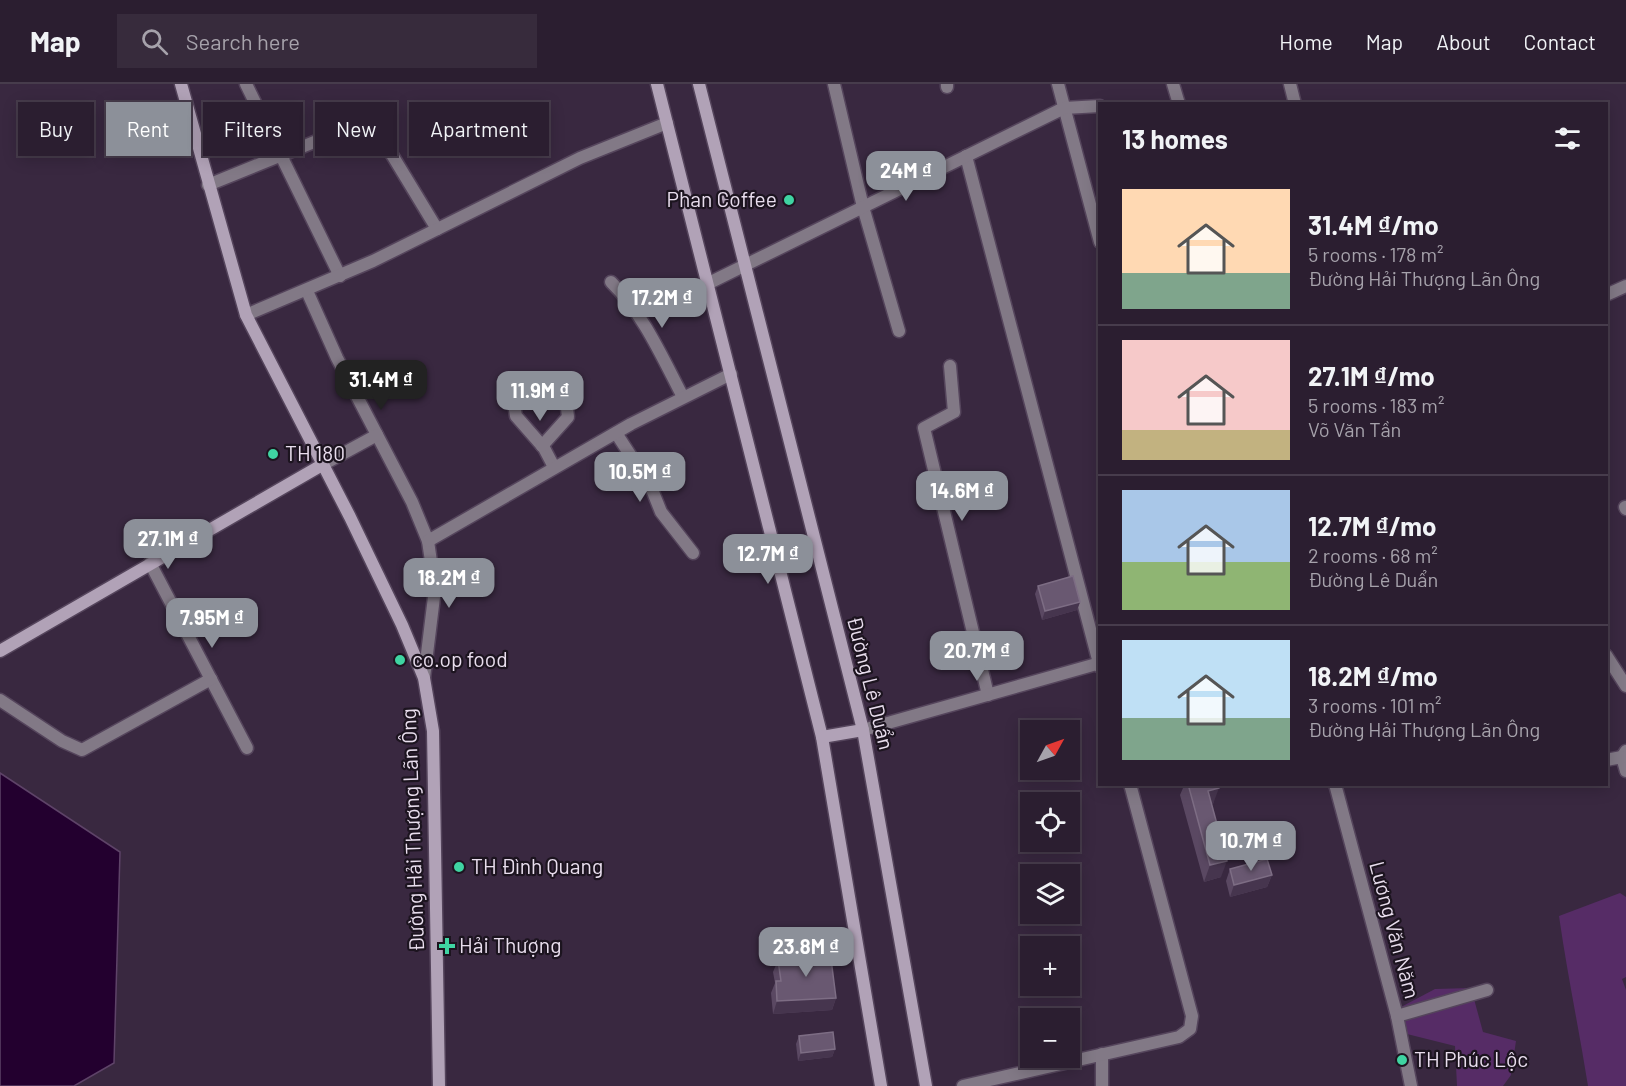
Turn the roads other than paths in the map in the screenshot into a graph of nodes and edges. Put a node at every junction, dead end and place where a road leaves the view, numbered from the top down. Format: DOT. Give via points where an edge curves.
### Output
graph roads {
  1 [pos="181,84"];
  2 [pos="246,84"];
  3 [pos="657,84"];
  4 [pos="699,84"];
  5 [pos="834,84"];
  6 [pos="1058,84"];
  7 [pos="1173,84"];
  8 [pos="1290,84"];
  9 [pos="254,102"];
  10 [pos="1179,102"];
  11 [pos="1294,102"];
  12 [pos="1098,106"];
  13 [pos="1064,108"];
  14 [pos="667,123"];
  15 [pos="303,147"];
  16 [pos="280,156"];
  17 [pos="966,156"];
  18 [pos="208,185"];
  19 [pos="863,207"];
  20 [pos="437,229"];
  21 [pos="1098,235"];
  22 [pos="743,266"];
  23 [pos="340,276"];
  24 [pos="611,282"];
  25 [pos="709,283"];
  26 [pos="1626,286"];
  27 [pos="307,291"];
  28 [pos="1608,294"];
  29 [pos="246,315"];
  30 [pos="899,331"];
  31 [pos="950,366"];
  32 [pos="731,374"];
  33 [pos="510,380"];
  34 [pos="682,397"];
  35 [pos="566,399"];
  36 [pos="616,433"];
  37 [pos="377,435"];
  38 [pos="542,446"];
  39 [pos="322,465"];
  40 [pos="554,467"];
  41 [pos="428,541"];
  42 [pos="693,553"];
  43 [pos="150,563"];
  44 [pos="0,651"];
  45 [pos="1608,658"];
  46 [pos="1098,660"];
  47 [pos="1098,664"];
  48 [pos="424,678"];
  49 [pos="212,679"];
  50 [pos="1626,686"];
  51 [pos="988,694"];
  52 [pos="0,700"];
  53 [pos="863,730"];
  54 [pos="822,737"];
  55 [pos="247,748"];
  56 [pos="1624,754"];
  57 [pos="1608,759"];
  58 [pos="1626,771"];
  59 [pos="1131,786"];
  60 [pos="1336,786"];
  61 [pos="1486,990"];
  62 [pos="1397,1016"];
  63 [pos="1102,1054"];
  64 [pos="439,1086"];
  65 [pos="881,1086"];
  66 [pos="926,1086"];
  67 [pos="963,1086"];
  68 [pos="1102,1086"];
  69 [pos="1411,1086"];
  1 -- 18 [label="main road, Đường Hải Thượng Lãn Ông"];
  2 -- 9 [label="street"];
  3 -- 14 [label="main road"];
  4 -- 22 [label="main road, Đường Lê Duẩn"];
  5 -- 19 [label="street"];
  6 -- 13 [label="street"];
  7 -- 10 [label="street"];
  8 -- 11 [label="street"];
  12 -- 13 [label="street"];
  13 -- 17 [label="street"];
  13 -- 21 [label="street"];
  14 -- 20 [label="street" via="580,158"];
  14 -- 25 [label="main road"];
  15 -- 20 [label="street" via="366,121 377,130"];
  16 -- 18 [label="street"];
  16 -- 23 [label="street"];
  17 -- 19 [label="street"];
  17 -- 46 [label="street"];
  18 -- 29 [label="main road, Đường Hải Thượng Lãn Ông"];
  19 -- 22 [label="street"];
  19 -- 30 [label="street"];
  20 -- 23 [label="street"];
  22 -- 25 [label="street"];
  22 -- 53 [label="main road, Đường Lê Duẩn"];
  23 -- 27 [label="street"];
  24 -- 34 [label="street" via="657,348"];
  25 -- 32 [label="main road"];
  26 -- 28 [label="street"];
  27 -- 29 [label="street"];
  27 -- 37 [label="street"];
  29 -- 39 [label="main road, Đường Hải Thượng Lãn Ông"];
  31 -- 51 [label="street" via="954,412 924,429"];
  32 -- 34 [label="street"];
  32 -- 54 [label="main road"];
  33 -- 38 [label="street" via="516,416"];
  34 -- 36 [label="street"];
  35 -- 38 [label="street" via="568,417"];
  36 -- 40 [label="street"];
  36 -- 42 [label="street" via="651,487 661,512"];
  37 -- 39 [label="street"];
  37 -- 41 [label="street"];
  38 -- 40 [label="street"];
  39 -- 43 [label="main road"];
  39 -- 48 [label="main road, Đường Hải Thượng Lãn Ông" via="381,580"];
  40 -- 41 [label="street"];
  41 -- 48 [label="street" via="435,589"];
  43 -- 44 [label="main road"];
  43 -- 49 [label="street"];
  45 -- 50 [label="street"];
  47 -- 51 [label="street"];
  48 -- 64 [label="main road, Đường Hải Thượng Lãn Ông" via="433,731"];
  49 -- 52 [label="street" via="82,750"];
  49 -- 55 [label="street"];
  51 -- 53 [label="street"];
  53 -- 54 [label="main road"];
  53 -- 66 [label="main road, Đường Lê Duẩn"];
  54 -- 65 [label="main road"];
  56 -- 57 [label="street"];
  56 -- 58 [label="street"];
  59 -- 63 [label="street" via="1192,1016 1190,1029 1179,1037"];
  60 -- 62 [label="street, Lương Văn Năm"];
  61 -- 62 [label="street"];
  62 -- 69 [label="street, Lương Văn Năm"];
  63 -- 67 [label="street"];
  63 -- 68 [label="street"];
}
